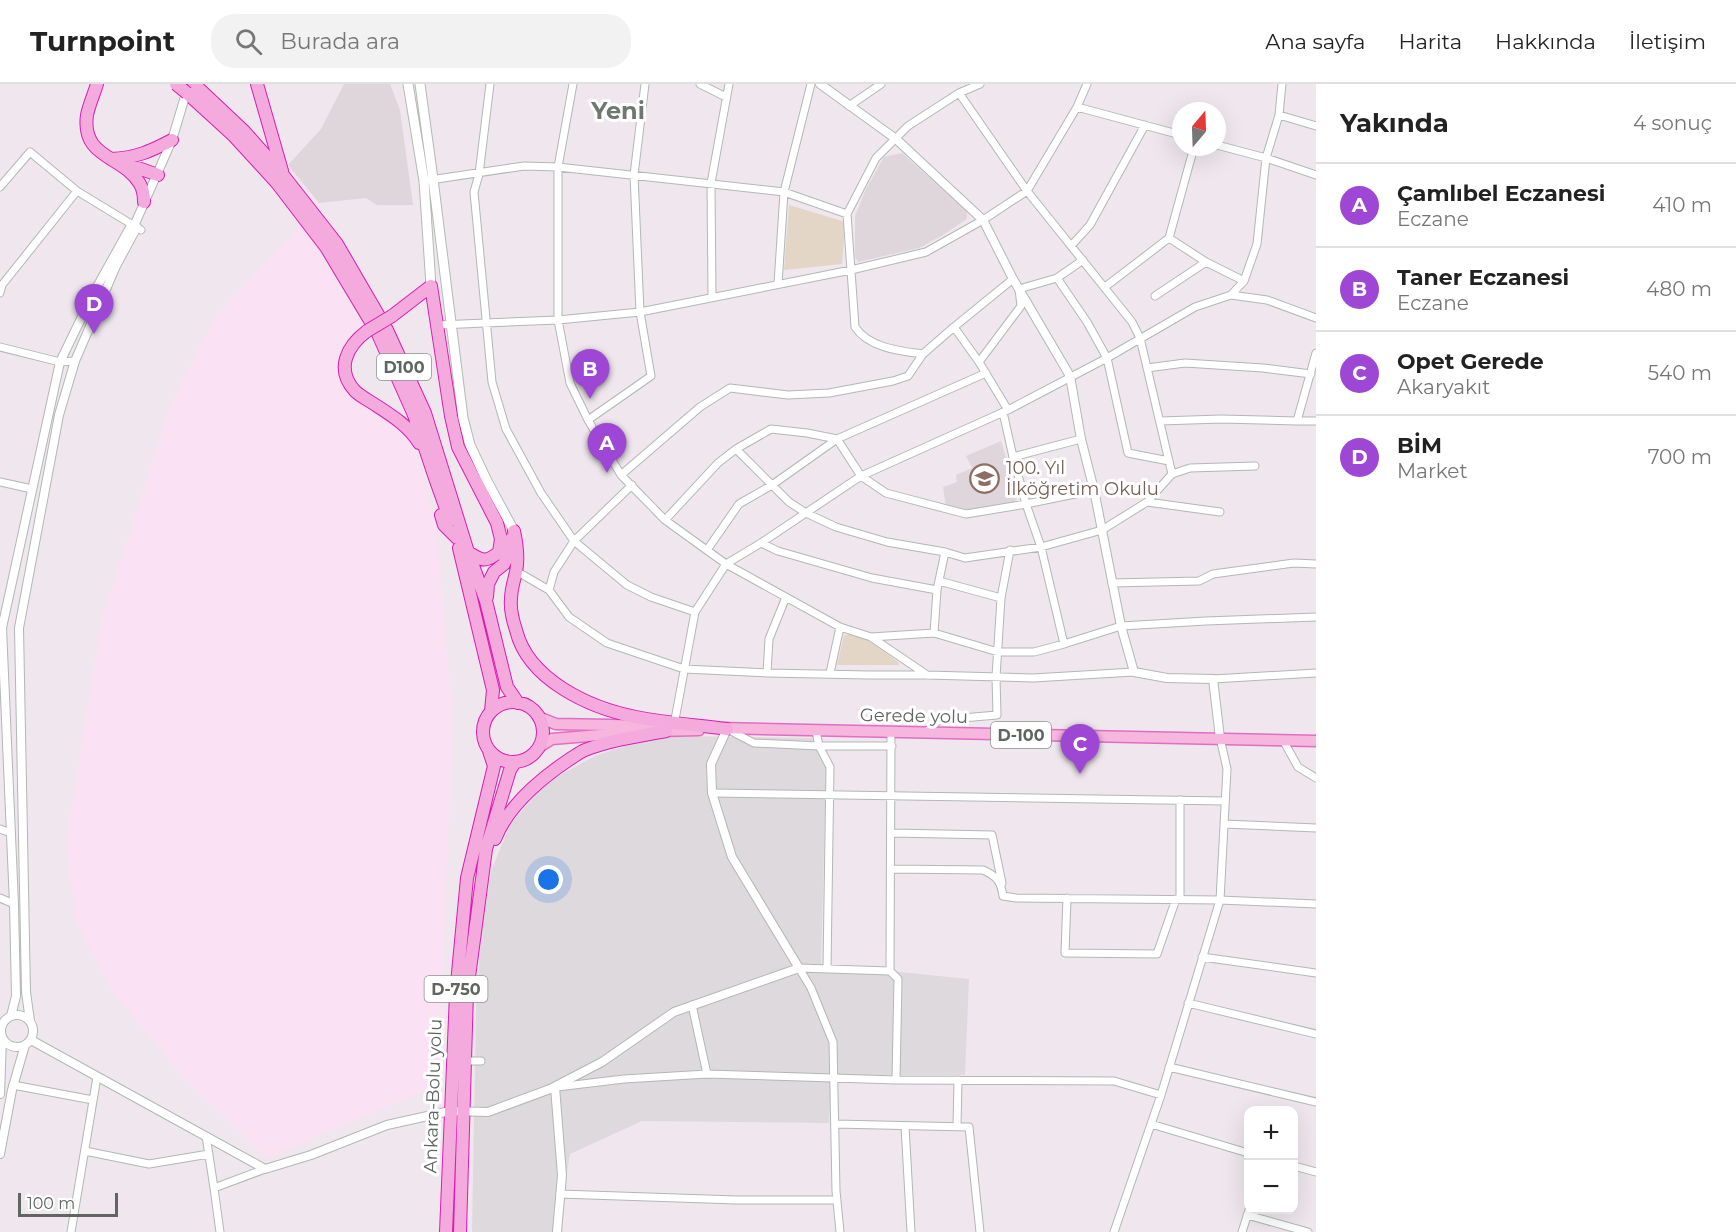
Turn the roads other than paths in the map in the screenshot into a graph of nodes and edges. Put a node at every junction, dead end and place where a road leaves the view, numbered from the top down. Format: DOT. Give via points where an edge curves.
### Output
graph roads {
  1 [pos="99,84"];
  2 [pos="176,84"];
  3 [pos="257,84"];
  4 [pos="408,84"];
  5 [pos="420,84"];
  6 [pos="490,84"];
  7 [pos="573,84"];
  8 [pos="645,84"];
  9 [pos="700,84"];
  10 [pos="729,84"];
  11 [pos="812,84"];
  12 [pos="820,84"];
  13 [pos="881,84"];
  14 [pos="980,84"];
  15 [pos="1086,84"];
  16 [pos="1282,84"];
  17 [pos="190,87"];
  18 [pos="958,93"];
  19 [pos="726,97"];
  20 [pos="849,106"];
  21 [pos="1077,107"];
  22 [pos="1278,116"];
  23 [pos="1145,125"];
  24 [pos="1316,126"];
  25 [pos="1172,132"];
  26 [pos="896,139"];
  27 [pos="172,140"];
  28 [pos="1226,147"];
  29 [pos="1191,156"];
  30 [pos="1266,158"];
  31 [pos="111,159"];
  32 [pos="558,167"];
  33 [pos="479,174"];
  34 [pos="158,175"];
  35 [pos="283,175"];
  36 [pos="634,175"];
  37 [pos="1316,175"];
  38 [pos="429,180"];
  39 [pos="711,183"];
  40 [pos="0,187"];
  41 [pos="77,191"];
  42 [pos="1027,191"];
  43 [pos="784,192"];
  44 [pos="144,202"];
  45 [pos="847,214"];
  46 [pos="983,220"];
  47 [pos="136,227"];
  48 [pos="1168,238"];
  49 [pos="1071,246"];
  50 [pos="1083,260"];
  51 [pos="1206,262"];
  52 [pos="851,270"];
  53 [pos="1058,278"];
  54 [pos="1013,279"];
  55 [pos="1244,281"];
  56 [pos="778,284"];
  57 [pos="431,285"];
  58 [pos="1,287"];
  59 [pos="1105,287"];
  60 [pos="1019,289"];
  61 [pos="1231,295"];
  62 [pos="1155,296"];
  63 [pos="712,297"];
  64 [pos="640,312"];
  65 [pos="1316,318"];
  66 [pos="558,320"];
  67 [pos="487,322"];
  68 [pos="438,325"];
  69 [pos="451,325"];
  70 [pos="954,327"];
  71 [pos="1140,338"];
  72 [pos="0,347"];
  73 [pos="1316,353"];
  74 [pos="923,354"];
  75 [pos="1107,358"];
  76 [pos="75,361"];
  77 [pos="60,362"];
  78 [pos="979,362"];
  79 [pos="1147,368"];
  80 [pos="986,374"];
  81 [pos="1311,374"];
  82 [pos="1070,376"];
  83 [pos="1006,411"];
  84 [pos="588,420"];
  85 [pos="1160,421"];
  86 [pos="1297,421"];
  87 [pos="1316,422"];
  88 [pos="837,439"];
  89 [pos="1081,439"];
  90 [pos="736,449"];
  91 [pos="1013,457"];
  92 [pos="1169,460"];
  93 [pos="1255,466"];
  94 [pos="1172,474"];
  95 [pos="621,475"];
  96 [pos="861,476"];
  97 [pos="0,482"];
  98 [pos="632,485"];
  99 [pos="772,485"];
  100 [pos="32,489"];
  101 [pos="1094,490"];
  102 [pos="1147,502"];
  103 [pos="1026,504"];
  104 [pos="806,513"];
  105 [pos="1220,513"];
  106 [pos="665,520"];
  107 [pos="1102,530"];
  108 [pos="514,531"];
  109 [pos="457,538"];
  110 [pos="574,541"];
  111 [pos="761,543"];
  112 [pos="1041,547"];
  113 [pos="707,550"];
  114 [pos="1010,550"];
  115 [pos="468,552"];
  116 [pos="945,552"];
  117 [pos="726,564"];
  118 [pos="1316,564"];
  119 [pos="516,571"];
  120 [pos="939,581"];
  121 [pos="1112,583"];
  122 [pos="549,590"];
  123 [pos="937,590"];
  124 [pos="786,597"];
  125 [pos="1001,597"];
  126 [pos="486,602"];
  127 [pos="695,612"];
  128 [pos="1316,616"];
  129 [pos="840,627"];
  130 [pos="1121,627"];
  131 [pos="1,628"];
  132 [pos="20,628"];
  133 [pos="934,633"];
  134 [pos="871,637"];
  135 [pos="1064,644"];
  136 [pos="998,652"];
  137 [pos="684,669"];
  138 [pos="1134,672"];
  139 [pos="767,673"];
  140 [pos="830,673"];
  141 [pos="1316,673"];
  142 [pos="927,675"];
  143 [pos="996,677"];
  144 [pos="1213,679"];
  145 [pos="518,703"];
  146 [pos="491,711"];
  147 [pos="538,717"];
  148 [pos="672,727"];
  149 [pos="727,729"];
  150 [pos="816,731"];
  151 [pos="891,732"];
  152 [pos="925,733"];
  153 [pos="1220,738"];
  154 [pos="1283,740"];
  155 [pos="1316,741"];
  156 [pos="819,746"];
  157 [pos="892,746"];
  158 [pos="539,747"];
  159 [pos="489,751"];
  160 [pos="515,762"];
  161 [pos="1316,778"];
  162 [pos="712,793"];
  163 [pos="830,795"];
  164 [pos="892,796"];
  165 [pos="1180,800"];
  166 [pos="1225,801"];
  167 [pos="1224,824"];
  168 [pos="1316,828"];
  169 [pos="0,829"];
  170 [pos="11,833"];
  171 [pos="892,833"];
  172 [pos="891,869"];
  173 [pos="483,871"];
  174 [pos="1002,883"];
  175 [pos="0,898"];
  176 [pos="1067,898"];
  177 [pos="1178,899"];
  178 [pos="1220,900"];
  179 [pos="14,904"];
  180 [pos="1316,904"];
  181 [pos="1202,957"];
  182 [pos="799,968"];
  183 [pos="827,968"];
  184 [pos="890,970"];
  185 [pos="1316,973"];
  186 [pos="1188,1003"];
  187 [pos="692,1005"];
  188 [pos="10,1016"];
  189 [pos="30,1021"];
  190 [pos="1,1026"];
  191 [pos="1316,1034"];
  192 [pos="2,1037"];
  193 [pos="28,1042"];
  194 [pos="464,1061"];
  195 [pos="480,1061"];
  196 [pos="1169,1067"];
  197 [pos="707,1074"];
  198 [pos="97,1077"];
  199 [pos="834,1079"];
  200 [pos="896,1080"];
  201 [pos="958,1080"];
  202 [pos="13,1084"];
  203 [pos="555,1087"];
  204 [pos="0,1094"];
  205 [pos="1161,1095"];
  206 [pos="93,1100"];
  207 [pos="1316,1102"];
  208 [pos="456,1111"];
  209 [pos="1151,1124"];
  210 [pos="835,1125"];
  211 [pos="905,1126"];
  212 [pos="957,1126"];
  213 [pos="206,1136"];
  214 [pos="85,1151"];
  215 [pos="1244,1151"];
  216 [pos="0,1154"];
  217 [pos="209,1154"];
  218 [pos="1298,1167"];
  219 [pos="265,1169"];
  220 [pos="1316,1172"];
  221 [pos="214,1188"];
  222 [pos="560,1194"];
  223 [pos="837,1200"];
  224 [pos="1247,1214"];
  225 [pos="1254,1214"];
  226 [pos="71,1232"];
  227 [pos="220,1232"];
  228 [pos="446,1232"];
  229 [pos="460,1232"];
  230 [pos="556,1232"];
  231 [pos="840,1232"];
  232 [pos="911,1232"];
  233 [pos="980,1232"];
  234 [pos="1114,1232"];
  235 [pos="1242,1232"];
  236 [pos="1308,1232"];
  1 -- 31 [label="highway" via="87,126 96,149"];
  2 -- 17 [label="highway, D100, bridge"];
  3 -- 35 [label="highway"];
  4 -- 38 [label="main road"];
  5 -- 38 [label="main road"];
  6 -- 33 [label="street"];
  7 -- 32 [label="street"];
  8 -- 36 [label="street"];
  9 -- 19 [label="street"];
  10 -- 19 [label="street"];
  11 -- 43 [label="street"];
  12 -- 20 [label="street"];
  13 -- 20 [label="street"];
  14 -- 18 [label="street"];
  15 -- 21 [label="street"];
  16 -- 22 [label="street"];
  17 -- 27 [label="street"];
  17 -- 35 [label="highway, D100" via="243,130"];
  17 -- 109 [label="highway, D100" via="277,183 326,247 378,334 414,415"];
  18 -- 26 [label="street" via="908,126"];
  18 -- 42 [label="street"];
  19 -- 39 [label="street"];
  20 -- 26 [label="street"];
  21 -- 23 [label="street"];
  21 -- 42 [label="street"];
  22 -- 24 [label="street"];
  22 -- 30 [label="street"];
  23 -- 25 [label="street"];
  23 -- 49 [label="street" via="1090,225"];
  26 -- 45 [label="street" via="876,158"];
  26 -- 46 [label="street"];
  27 -- 31 [label="highway" via="148,153"];
  27 -- 34 [label="street"];
  28 -- 30 [label="street"];
  29 -- 48 [label="street"];
  30 -- 37 [label="street"];
  30 -- 55 [label="street" via="1257,244"];
  31 -- 34 [label="highway"];
  31 -- 44 [label="highway" via="140,183"];
  32 -- 33 [label="street" via="525,166"];
  32 -- 36 [label="street"];
  32 -- 66 [label="street"];
  33 -- 38 [label="street"];
  33 -- 67 [label="street" via="474,192"];
  34 -- 44 [label="street"];
  35 -- 115 [label="highway, D100" via="337,244 387,330 425,414"];
  36 -- 39 [label="street"];
  36 -- 64 [label="street"];
  38 -- 57 [label="main road"];
  38 -- 69 [label="main road"];
  39 -- 43 [label="street"];
  39 -- 63 [label="street"];
  40 -- 41 [label="street" via="30,152"];
  41 -- 47 [label="street"];
  41 -- 58 [label="street"];
  42 -- 46 [label="street"];
  42 -- 49 [label="street"];
  43 -- 45 [label="street"];
  43 -- 56 [label="street"];
  44 -- 47 [label="street"];
  45 -- 52 [label="street"];
  46 -- 52 [label="street" via="926,252"];
  46 -- 54 [label="street"];
  47 -- 76 [label="street"];
  47 -- 77 [label="street" via="93,294"];
  48 -- 51 [label="street"];
  48 -- 59 [label="street"];
  49 -- 50 [label="street"];
  50 -- 53 [label="street"];
  50 -- 59 [label="street"];
  51 -- 55 [label="street"];
  51 -- 62 [label="street"];
  52 -- 56 [label="street"];
  52 -- 74 [label="street" via="855,327 860,335 896,351"];
  53 -- 60 [label="street"];
  53 -- 75 [label="street"];
  54 -- 60 [label="street"];
  54 -- 70 [label="street"];
  55 -- 61 [label="street"];
  56 -- 63 [label="street"];
  57 -- 68 [label="highway"];
  57 -- 109 [label="highway, bridge" via="355,340 345,358 345,368 355,391 414,434 444,525"];
  59 -- 71 [label="street"];
  60 -- 78 [label="street" via="1021,306"];
  60 -- 82 [label="street"];
  61 -- 65 [label="street" via="1267,300"];
  61 -- 71 [label="street" via="1196,307"];
  63 -- 64 [label="street"];
  64 -- 66 [label="street"];
  64 -- 84 [label="street" via="651,376"];
  66 -- 67 [label="street"];
  66 -- 84 [label="street" via="570,383"];
  67 -- 69 [label="street"];
  67 -- 110 [label="street" via="492,382 506,429 541,493"];
  68 -- 69 [label="street"];
  68 -- 115 [label="highway" via="458,447 497,523 501,539 499,552 491,558 481,560"];
  69 -- 108 [label="main road" via="470,445"];
  70 -- 74 [label="street"];
  70 -- 78 [label="street"];
  71 -- 75 [label="street"];
  71 -- 79 [label="street"];
  72 -- 77 [label="street"];
  73 -- 81 [label="street"];
  74 -- 95 [label="street" via="908,376 829,393 788,395 730,388 700,407"];
  75 -- 82 [label="street"];
  75 -- 92 [label="street" via="1128,453"];
  76 -- 77 [label="street"];
  76 -- 132 [label="street" via="59,415"];
  77 -- 100 [label="street"];
  78 -- 80 [label="street"];
  79 -- 81 [label="street" via="1185,363"];
  79 -- 85 [label="street"];
  80 -- 83 [label="street"];
  80 -- 88 [label="street"];
  81 -- 86 [label="street"];
  82 -- 83 [label="street"];
  82 -- 89 [label="street"];
  83 -- 91 [label="street"];
  83 -- 96 [label="street"];
  84 -- 95 [label="street"];
  85 -- 86 [label="street"];
  85 -- 92 [label="street"];
  86 -- 87 [label="street"];
  88 -- 90 [label="street" via="771,429"];
  88 -- 96 [label="street"];
  88 -- 99 [label="street"];
  89 -- 91 [label="street"];
  89 -- 101 [label="street"];
  90 -- 99 [label="street"];
  90 -- 106 [label="street"];
  91 -- 103 [label="street"];
  92 -- 94 [label="street"];
  93 -- 94 [label="street" via="1190,468"];
  94 -- 102 [label="street"];
  95 -- 98 [label="street"];
  96 -- 103 [label="street" via="886,493 966,514"];
  96 -- 104 [label="street"];
  97 -- 100 [label="street"];
  98 -- 106 [label="street"];
  98 -- 110 [label="street"];
  99 -- 104 [label="street"];
  99 -- 113 [label="street" via="739,504"];
  100 -- 131 [label="street"];
  101 -- 103 [label="street"];
  101 -- 107 [label="street"];
  102 -- 105 [label="street"];
  102 -- 107 [label="street"];
  103 -- 112 [label="street"];
  104 -- 111 [label="street"];
  104 -- 116 [label="street" via="836,527 887,542"];
  106 -- 113 [label="street"];
  107 -- 112 [label="street"];
  107 -- 121 [label="street"];
  108 -- 119 [label="highway"];
  108 -- 126 [label="highway" via="504,564 488,584"];
  109 -- 146 [label="highway, D100" via="493,690"];
  110 -- 122 [label="street" via="554,572"];
  110 -- 127 [label="street" via="627,585"];
  111 -- 117 [label="street"];
  111 -- 123 [label="street" via="872,578"];
  112 -- 114 [label="street"];
  112 -- 135 [label="street"];
  113 -- 117 [label="street"];
  114 -- 116 [label="street" via="965,558"];
  114 -- 125 [label="street"];
  115 -- 126 [label="highway, D100"];
  116 -- 120 [label="street"];
  117 -- 124 [label="street"];
  117 -- 127 [label="street"];
  118 -- 121 [label="street" via="1294,563 1213,574 1199,581"];
  119 -- 122 [label="street"];
  119 -- 148 [label="highway" via="510,600 516,633 530,661 554,683 597,706"];
  120 -- 123 [label="street"];
  120 -- 125 [label="street"];
  121 -- 130 [label="street"];
  122 -- 137 [label="street" via="569,616 607,643"];
  123 -- 133 [label="street"];
  124 -- 129 [label="street"];
  124 -- 139 [label="street" via="769,639"];
  125 -- 136 [label="street"];
  126 -- 145 [label="highway, D100" via="507,687"];
  127 -- 137 [label="street"];
  128 -- 130 [label="street"];
  129 -- 134 [label="street"];
  129 -- 140 [label="street"];
  130 -- 135 [label="street"];
  130 -- 138 [label="street"];
  131 -- 132 [label="street"];
  131 -- 170 [label="street"];
  132 -- 189 [label="street" via="26,992"];
  133 -- 134 [label="street"];
  133 -- 136 [label="street"];
  134 -- 142 [label="street"];
  135 -- 136 [label="street" via="1034,652"];
  136 -- 143 [label="street"];
  137 -- 139 [label="street"];
  137 -- 148 [label="street"];
  138 -- 143 [label="street"];
  138 -- 144 [label="street" via="1167,678"];
  139 -- 140 [label="street"];
  140 -- 142 [label="street"];
  141 -- 144 [label="street"];
  142 -- 143 [label="street"];
  143 -- 152 [label="street" via="997,715 939,720"];
  144 -- 153 [label="street"];
  145 -- 146 [label="highway" via="508,702"];
  145 -- 147 [label="highway, D100"];
  146 -- 159 [label="highway, D100" via="483,726"];
  147 -- 148 [label="main road, D100" via="556,724"];
  147 -- 158 [label="highway" via="543,732"];
  148 -- 149 [label="highway"];
  148 -- 158 [label="main road" via="552,739"];
  148 -- 173 [label="highway" via="584,750 549,773 500,828"];
  149 -- 150 [label="main road, Gerede yolu / D-100"];
  149 -- 156 [label="street" via="754,743"];
  149 -- 162 [label="street" via="711,764"];
  150 -- 151 [label="main road, Gerede yolu / D-100"];
  150 -- 156 [label="street"];
  151 -- 152 [label="main road, Gerede yolu / D-100"];
  151 -- 157 [label="street"];
  152 -- 153 [label="main road, Gerede yolu / D-100"];
  153 -- 154 [label="main road, Gerede yolu / D-100"];
  153 -- 166 [label="street" via="1227,769"];
  154 -- 155 [label="main road, Gerede yolu / D-100"];
  154 -- 161 [label="street" via="1298,767"];
  156 -- 157 [label="street"];
  156 -- 163 [label="street" via="830,767"];
  157 -- 164 [label="street"];
  158 -- 160 [label="highway"];
  159 -- 160 [label="highway"];
  159 -- 208 [label="highway, Ankara-Bolu yolu / D-750" via="494,766 467,878 456,994"];
  160 -- 173 [label="highway, Ankara-Bolu yolu" via="498,805"];
  162 -- 163 [label="street"];
  162 -- 182 [label="street" via="732,856"];
  163 -- 164 [label="street"];
  163 -- 183 [label="street"];
  164 -- 165 [label="street"];
  164 -- 171 [label="street"];
  165 -- 166 [label="street"];
  165 -- 177 [label="street"];
  166 -- 167 [label="street"];
  167 -- 168 [label="street"];
  167 -- 178 [label="street"];
  169 -- 170 [label="street"];
  170 -- 179 [label="street"];
  171 -- 172 [label="street"];
  171 -- 174 [label="street" via="992,836"];
  172 -- 174 [label="street" via="983,870"];
  172 -- 184 [label="street"];
  173 -- 194 [label="highway, Ankara-Bolu yolu" via="467,992"];
  174 -- 176 [label="street" via="1003,896"];
  175 -- 179 [label="street"];
  176 -- 177 [label="street"];
  176 -- 177 [label="street" via="1065,952 1157,954"];
  177 -- 178 [label="street"];
  178 -- 180 [label="street"];
  178 -- 181 [label="street"];
  179 -- 188 [label="street" via="16,996"];
  181 -- 185 [label="street"];
  181 -- 186 [label="street"];
  182 -- 183 [label="street"];
  182 -- 187 [label="street"];
  182 -- 199 [label="street" via="833,1042"];
  183 -- 184 [label="street"];
  184 -- 200 [label="street" via="898,979"];
  186 -- 191 [label="street"];
  186 -- 196 [label="street"];
  187 -- 197 [label="street"];
  187 -- 203 [label="street" via="674,1012 602,1062"];
  188 -- 189 [label="street" via="21,1015"];
  188 -- 190 [label="street"];
  189 -- 193 [label="street" via="34,1030"];
  190 -- 192 [label="street"];
  192 -- 193 [label="street" via="15,1047"];
  192 -- 204 [label="street"];
  193 -- 198 [label="street"];
  193 -- 202 [label="street"];
  194 -- 195 [label="street"];
  194 -- 208 [label="highway, Ankara-Bolu yolu"];
  196 -- 205 [label="street"];
  196 -- 207 [label="street"];
  197 -- 199 [label="street"];
  197 -- 203 [label="street"];
  198 -- 206 [label="street"];
  198 -- 213 [label="street"];
  199 -- 200 [label="street"];
  199 -- 210 [label="street"];
  200 -- 201 [label="street"];
  201 -- 205 [label="street" via="1114,1081"];
  201 -- 212 [label="street"];
  202 -- 206 [label="street"];
  202 -- 216 [label="street"];
  203 -- 208 [label="street" via="488,1112"];
  203 -- 222 [label="street"];
  205 -- 209 [label="street"];
  206 -- 214 [label="street"];
  208 -- 219 [label="street" via="387,1125"];
  208 -- 228 [label="highway, Ankara-Bolu yolu / D-750"];
  208 -- 229 [label="highway, Ankara-Bolu yolu"];
  209 -- 215 [label="street"];
  209 -- 234 [label="street"];
  210 -- 211 [label="street"];
  210 -- 223 [label="street"];
  211 -- 212 [label="street"];
  211 -- 232 [label="street"];
  212 -- 233 [label="street" via="969,1127"];
  213 -- 217 [label="street"];
  213 -- 219 [label="street"];
  214 -- 217 [label="street" via="149,1164"];
  214 -- 226 [label="street"];
  217 -- 221 [label="street"];
  218 -- 220 [label="street"];
  219 -- 221 [label="street"];
  221 -- 227 [label="street"];
  222 -- 223 [label="street"];
  222 -- 230 [label="street"];
  223 -- 231 [label="street"];
  224 -- 235 [label="street"];
  225 -- 236 [label="street"];
}
